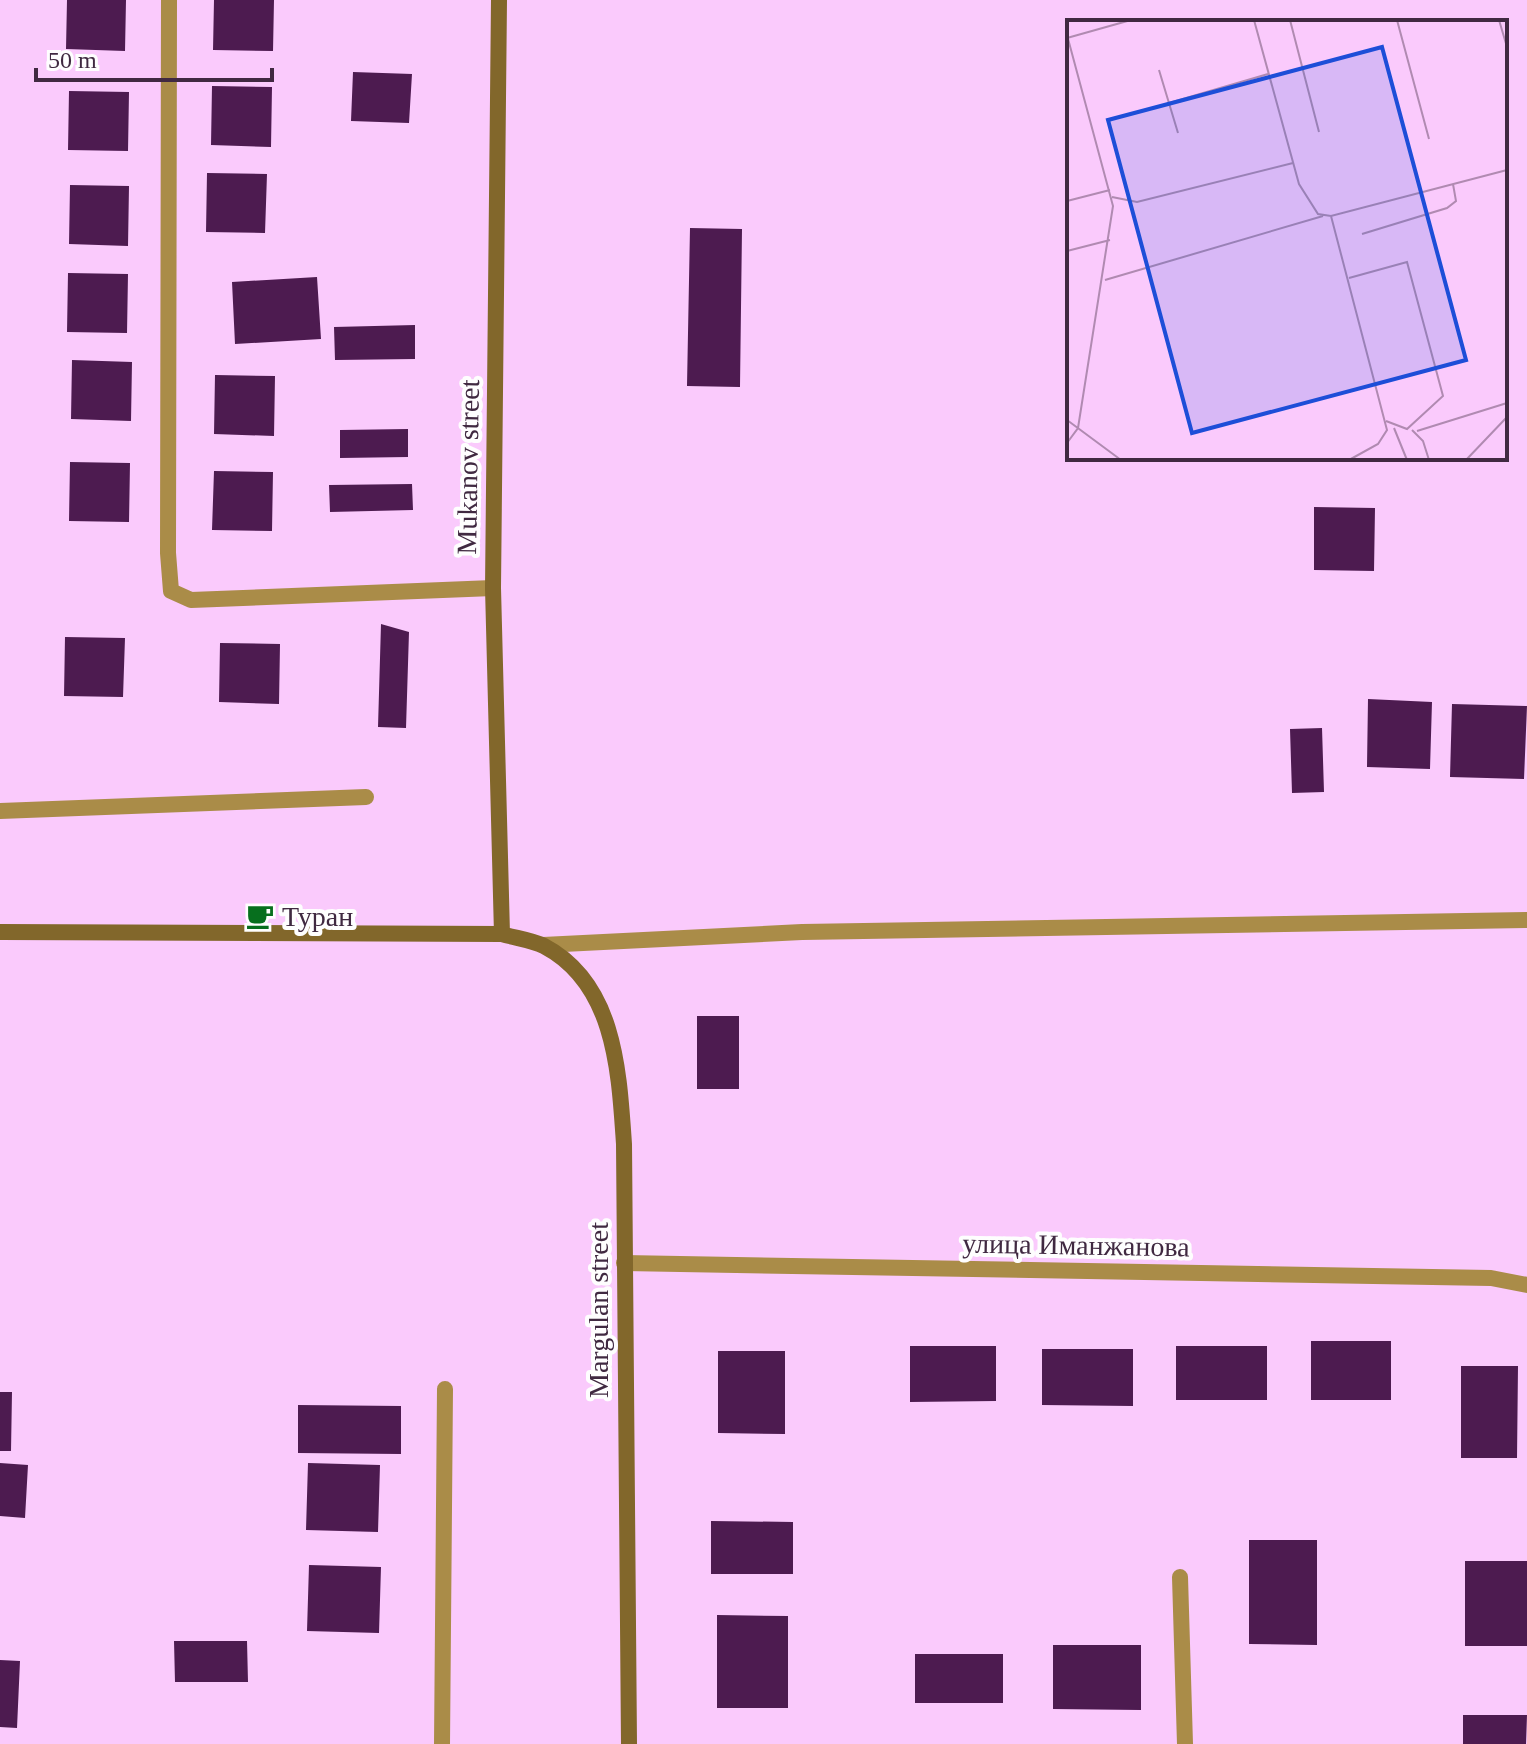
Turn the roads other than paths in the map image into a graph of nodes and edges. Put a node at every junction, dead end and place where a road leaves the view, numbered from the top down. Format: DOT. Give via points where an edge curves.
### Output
graph roads {
  1 [pos="169,0"];
  2 [pos="499,0"];
  3 [pos="493,588"];
  4 [pos="366,797"];
  5 [pos="0,811"];
  6 [pos="1527,920"];
  7 [pos="0,932"];
  8 [pos="502,934"];
  9 [pos="543,945"];
  10 [pos="624,1263"];
  11 [pos="1527,1285"];
  12 [pos="445,1389"];
  13 [pos="1180,1577"];
  14 [pos="442,1744"];
  15 [pos="629,1744"];
  16 [pos="1185,1744"];
  1 -- 3 [label="street" via="171,591 191,600"];
  2 -- 3 [label="main road, Mukanov street"];
  3 -- 8 [label="main road, Mukanov street"];
  4 -- 5 [label="street"];
  6 -- 9 [label="street" via="802,932"];
  7 -- 8 [label="main road, Margulan street"];
  8 -- 9 [label="main road, Margulan street"];
  9 -- 10 [label="main road, Margulan street" via="584,981 606,1017 619,1078 624,1144"];
  10 -- 11 [label="street, улица Иманжанова" via="1491,1278"];
  10 -- 15 [label="main road, Margulan street"];
  12 -- 14 [label="street"];
  13 -- 16 [label="street"];
}
